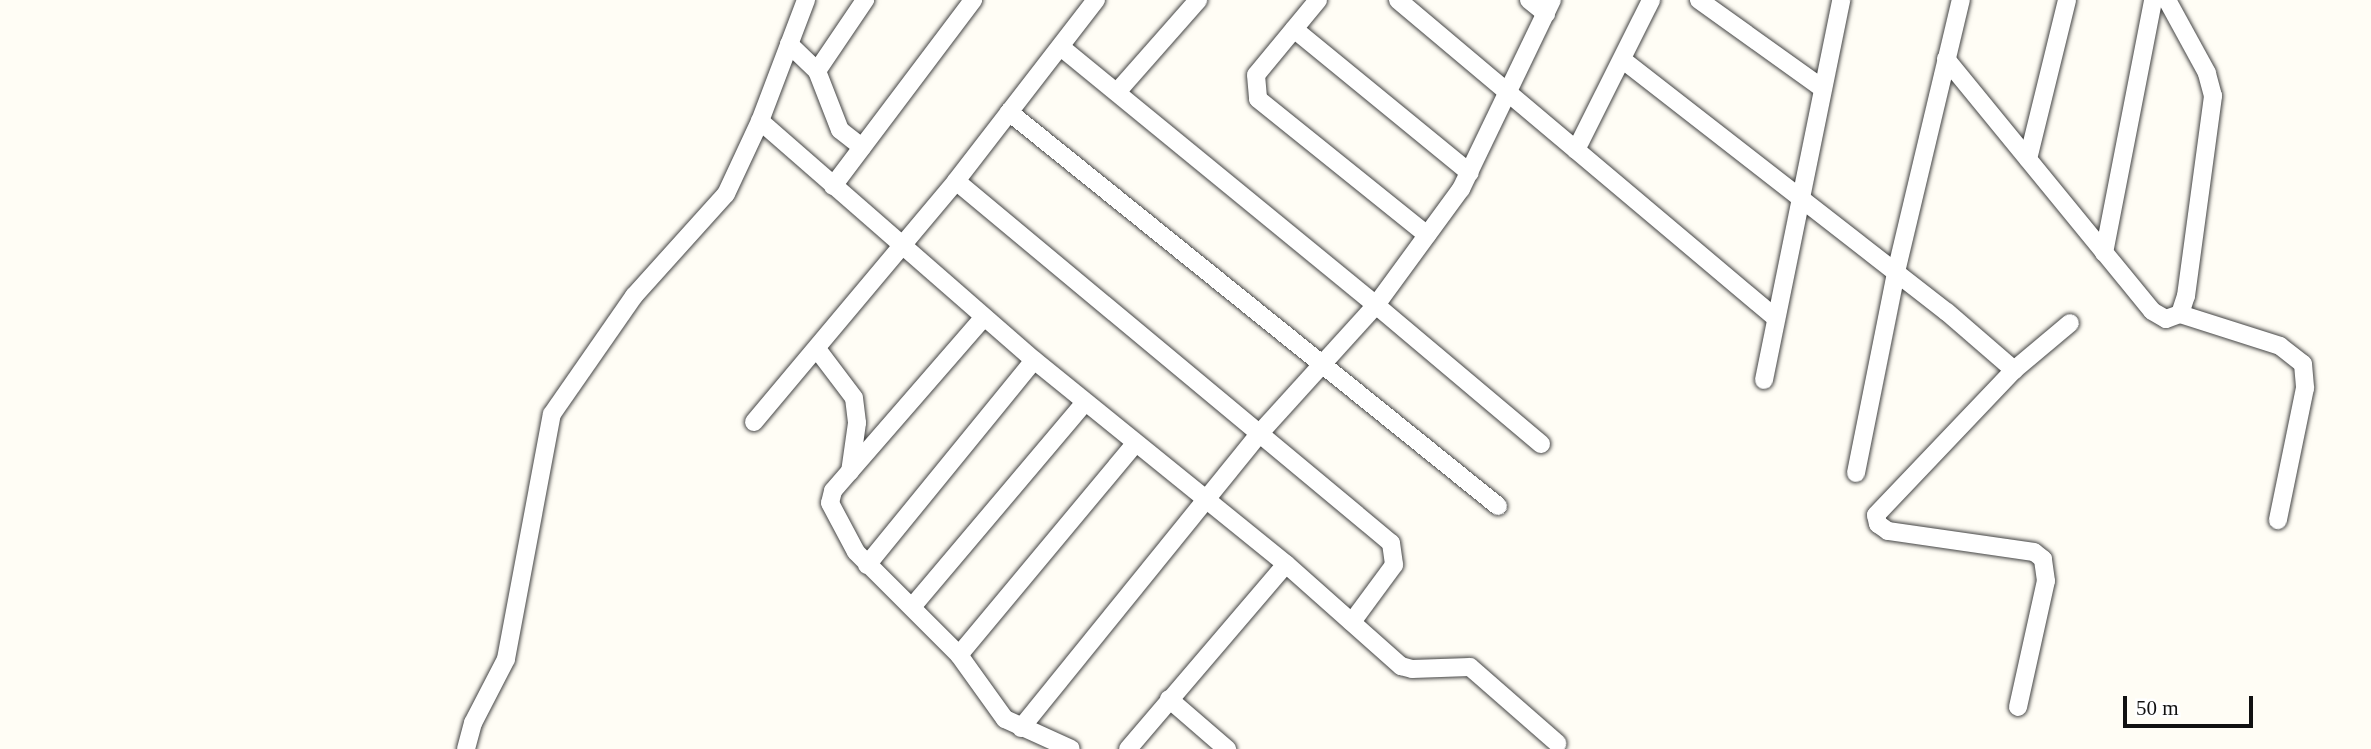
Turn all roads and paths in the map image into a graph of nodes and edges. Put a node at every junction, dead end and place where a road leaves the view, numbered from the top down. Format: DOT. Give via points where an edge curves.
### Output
graph roads {
  1 [pos="806,0"];
  2 [pos="865,0"];
  3 [pos="973,0"];
  4 [pos="1096,0"];
  5 [pos="1198,0"];
  6 [pos="1318,0"];
  7 [pos="1398,0"];
  8 [pos="1529,0"];
  9 [pos="1651,0"];
  10 [pos="1699,0"];
  11 [pos="1840,0"];
  12 [pos="1961,0"];
  13 [pos="2067,0"];
  14 [pos="2153,0"];
  15 [pos="2167,0"];
  16 [pos="1549,7"];
  17 [pos="1294,29"];
  18 [pos="789,44"];
  19 [pos="1061,47"];
  20 [pos="1947,59"];
  21 [pos="1623,60"];
  22 [pos="817,71"];
  23 [pos="1822,88"];
  24 [pos="1117,92"];
  25 [pos="1508,93"];
  26 [pos="1009,112"];
  27 [pos="760,121"];
  28 [pos="862,147"];
  29 [pos="1576,150"];
  30 [pos="2028,159"];
  31 [pos="1470,173"];
  32 [pos="956,181"];
  33 [pos="833,186"];
  34 [pos="1799,197"];
  35 [pos="1427,235"];
  36 [pos="904,247"];
  37 [pos="2104,253"];
  38 [pos="1896,272"];
  39 [pos="1376,305"];
  40 [pos="2180,314"];
  41 [pos="984,317"];
  42 [pos="1776,318"];
  43 [pos="2070,323"];
  44 [pos="817,349"];
  45 [pos="1034,360"];
  46 [pos="1321,365"];
  47 [pos="2014,370"];
  48 [pos="1764,380"];
  49 [pos="1085,402"];
  50 [pos="754,422"];
  51 [pos="1259,434"];
  52 [pos="1135,444"];
  53 [pos="1541,444"];
  54 [pos="850,472"];
  55 [pos="1856,473"];
  56 [pos="1207,503"];
  57 [pos="1498,506"];
  58 [pos="2278,520"];
  59 [pos="1286,564"];
  60 [pos="867,565"];
  61 [pos="912,607"];
  62 [pos="1352,622"];
  63 [pos="959,655"];
  64 [pos="1169,699"];
  65 [pos="2018,707"];
  66 [pos="1020,728"];
  67 [pos="1557,743"];
  68 [pos="466,749"];
  69 [pos="1071,749"];
  70 [pos="1128,749"];
  71 [pos="1227,749"];
  1 -- 18 [label="street"];
  2 -- 22 [label="street"];
  3 -- 28 [label="street"];
  4 -- 19 [label="street"];
  5 -- 24 [label="street"];
  6 -- 17 [label="street"];
  7 -- 25 [label="street"];
  8 -- 16 [label="street"];
  9 -- 21 [label="street"];
  10 -- 23 [label="street"];
  11 -- 23 [label="street"];
  12 -- 20 [label="street"];
  13 -- 30 [label="street"];
  14 -- 37 [label="street"];
  15 -- 40 [label="street" via="2207,73 2213,96"];
  16 -- 25 [label="street"];
  17 -- 31 [label="street"];
  17 -- 35 [label="street" via="1256,75 1258,99"];
  18 -- 22 [label="street"];
  18 -- 27 [label="street"];
  19 -- 24 [label="street"];
  19 -- 26 [label="street"];
  20 -- 30 [label="street"];
  20 -- 38 [label="street"];
  21 -- 29 [label="street"];
  21 -- 34 [label="street"];
  22 -- 28 [label="street" via="832,118"];
  23 -- 34 [label="street"];
  24 -- 39 [label="street"];
  25 -- 29 [label="street"];
  25 -- 31 [label="street"];
  26 -- 32 [label="street"];
  26 -- 46 [label="street"];
  27 -- 33 [label="street"];
  27 -- 68 [label="street" via="726,194 634,296 552,414 506,659 473,723"];
  28 -- 33 [label="street"];
  29 -- 42 [label="street"];
  30 -- 37 [label="street"];
  31 -- 35 [label="street"];
  32 -- 36 [label="street"];
  32 -- 51 [label="street"];
  33 -- 36 [label="street"];
  34 -- 38 [label="street"];
  34 -- 42 [label="street"];
  35 -- 39 [label="street"];
  36 -- 41 [label="street"];
  36 -- 44 [label="street"];
  37 -- 40 [label="street" via="2152,311 2166,319"];
  38 -- 47 [label="street"];
  38 -- 55 [label="street"];
  39 -- 46 [label="street"];
  39 -- 53 [label="street"];
  40 -- 58 [label="street" via="2280,346 2303,364 2307,374"];
  41 -- 45 [label="street"];
  41 -- 54 [label="street"];
  42 -- 48 [label="street"];
  43 -- 47 [label="street"];
  44 -- 50 [label="street"];
  44 -- 54 [label="street" via="854,398 857,423"];
  45 -- 49 [label="street"];
  45 -- 60 [label="street"];
  46 -- 51 [label="street"];
  46 -- 57 [label="street"];
  47 -- 65 [label="street" via="1876,515 1878,524 1888,531 2034,552 2043,559 2046,581"];
  49 -- 52 [label="street"];
  49 -- 61 [label="street"];
  51 -- 56 [label="street"];
  51 -- 62 [label="street" via="1391,543 1394,565"];
  52 -- 56 [label="street"];
  52 -- 63 [label="street"];
  54 -- 60 [label="street" via="833,491 830,503"];
  56 -- 59 [label="street"];
  56 -- 66 [label="street"];
  59 -- 62 [label="street"];
  59 -- 64 [label="street"];
  60 -- 61 [label="street"];
  61 -- 63 [label="street"];
  62 -- 67 [label="street" via="1401,666 1470,667"];
  63 -- 66 [label="street" via="1005,719"];
  64 -- 70 [label="street"];
  64 -- 71 [label="street"];
  66 -- 69 [label="street"];
}
